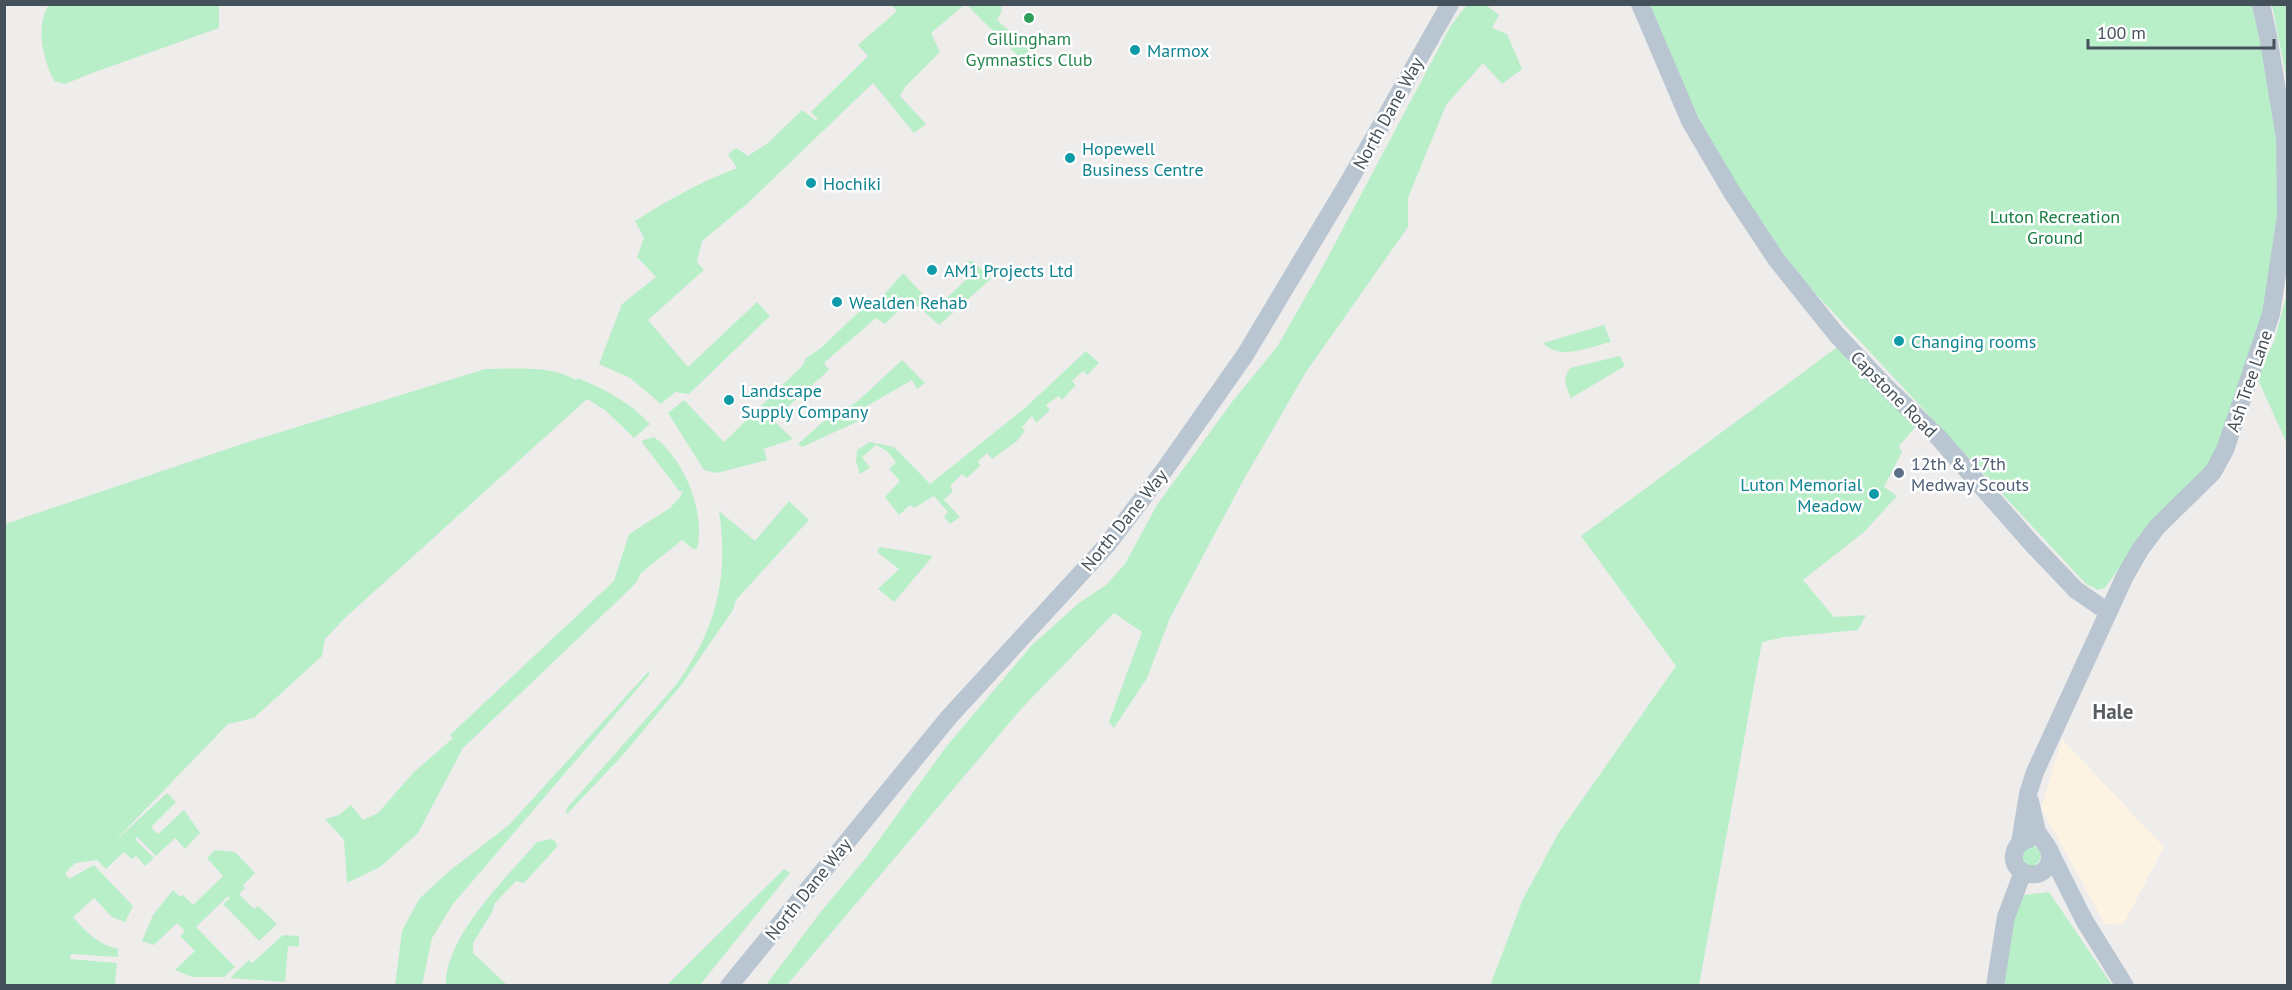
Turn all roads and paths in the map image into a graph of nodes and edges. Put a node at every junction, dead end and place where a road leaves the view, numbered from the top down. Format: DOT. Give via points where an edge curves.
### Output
graph roads {
  1 [pos="1450,4"];
  2 [pos="1640,4"];
  3 [pos="2261,4"];
  4 [pos="2108,612"];
  5 [pos="2028,794"];
  6 [pos="2020,843"];
  7 [pos="2046,846"];
  8 [pos="2029,874"];
  9 [pos="2084,921"];
  10 [pos="729,986"];
  11 [pos="1995,986"];
  12 [pos="2125,986"];
  1 -- 10 [label="street, North Dane Way" via="1245,355 1165,469 1107,545 949,717"];
  2 -- 4 [label="street, Capstone Road" via="1690,121 1776,259 1836,334 1938,437 2040,552 2076,590"];
  3 -- 4 [label="street, Ash Tree Lane" via="2285,138 2286,216 2271,314 2225,450 2213,472 2140,550"];
  4 -- 5 [label="street"];
  5 -- 6 [label="street"];
  5 -- 7 [label="street" via="2037,832"];
  6 -- 7 [label="street" via="2031,838"];
  6 -- 8 [label="street" via="2014,858 2019,869"];
  7 -- 8 [label="street" via="2051,857 2046,869"];
  7 -- 9 [label="street"];
  8 -- 9 [label="street" via="2060,893"];
  8 -- 11 [label="street" via="2006,917"];
  9 -- 12 [label="street"];
}
